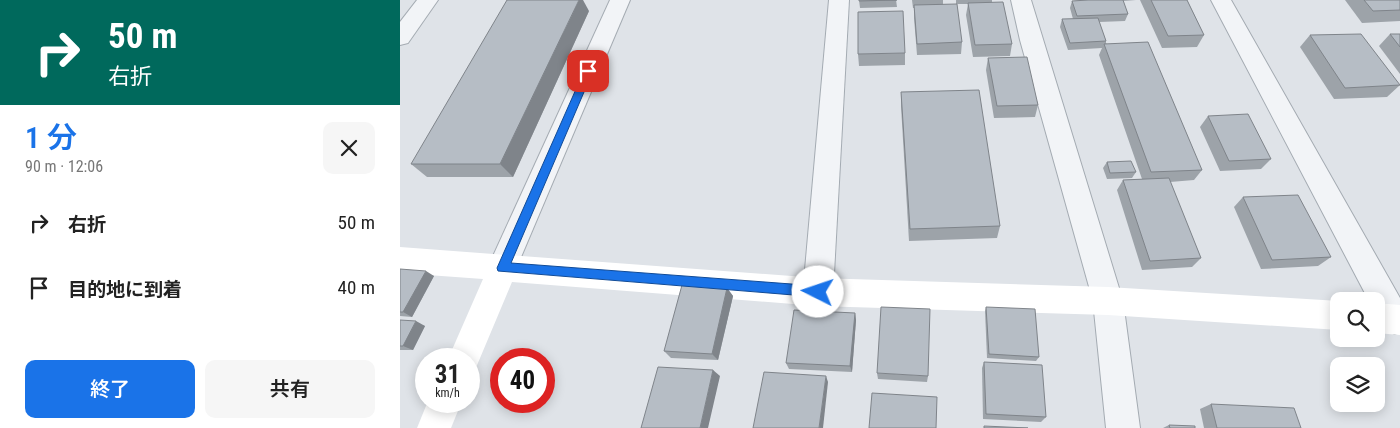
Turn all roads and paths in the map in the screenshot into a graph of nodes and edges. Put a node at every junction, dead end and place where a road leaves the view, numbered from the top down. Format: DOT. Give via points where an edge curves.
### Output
graph roads {
  1 [pos="428,0"];
  2 [pos="620,0"];
  3 [pos="839,0"];
  4 [pos="1021,0"];
  5 [pos="1221,0"];
  6 [pos="400,38"];
  7 [pos="400,260"];
  8 [pos="503,268"];
  9 [pos="818,292"];
  10 [pos="1108,301"];
  11 [pos="1330,315"];
  12 [pos="1390,319"];
  13 [pos="469,348"];
  14 [pos="440,413"];
  15 [pos="434,428"];
  16 [pos="1123,428"];
  1 -- 6 [label="street"];
  2 -- 8 [label="street"];
  3 -- 9 [label="street"];
  4 -- 10 [label="street"];
  5 -- 12 [label="street"];
  7 -- 8 [label="street"];
  8 -- 9 [label="street"];
  8 -- 13 [label="street"];
  9 -- 10 [label="street"];
  10 -- 11 [label="street"];
  10 -- 16 [label="street"];
  14 -- 15 [label="street"];
}
